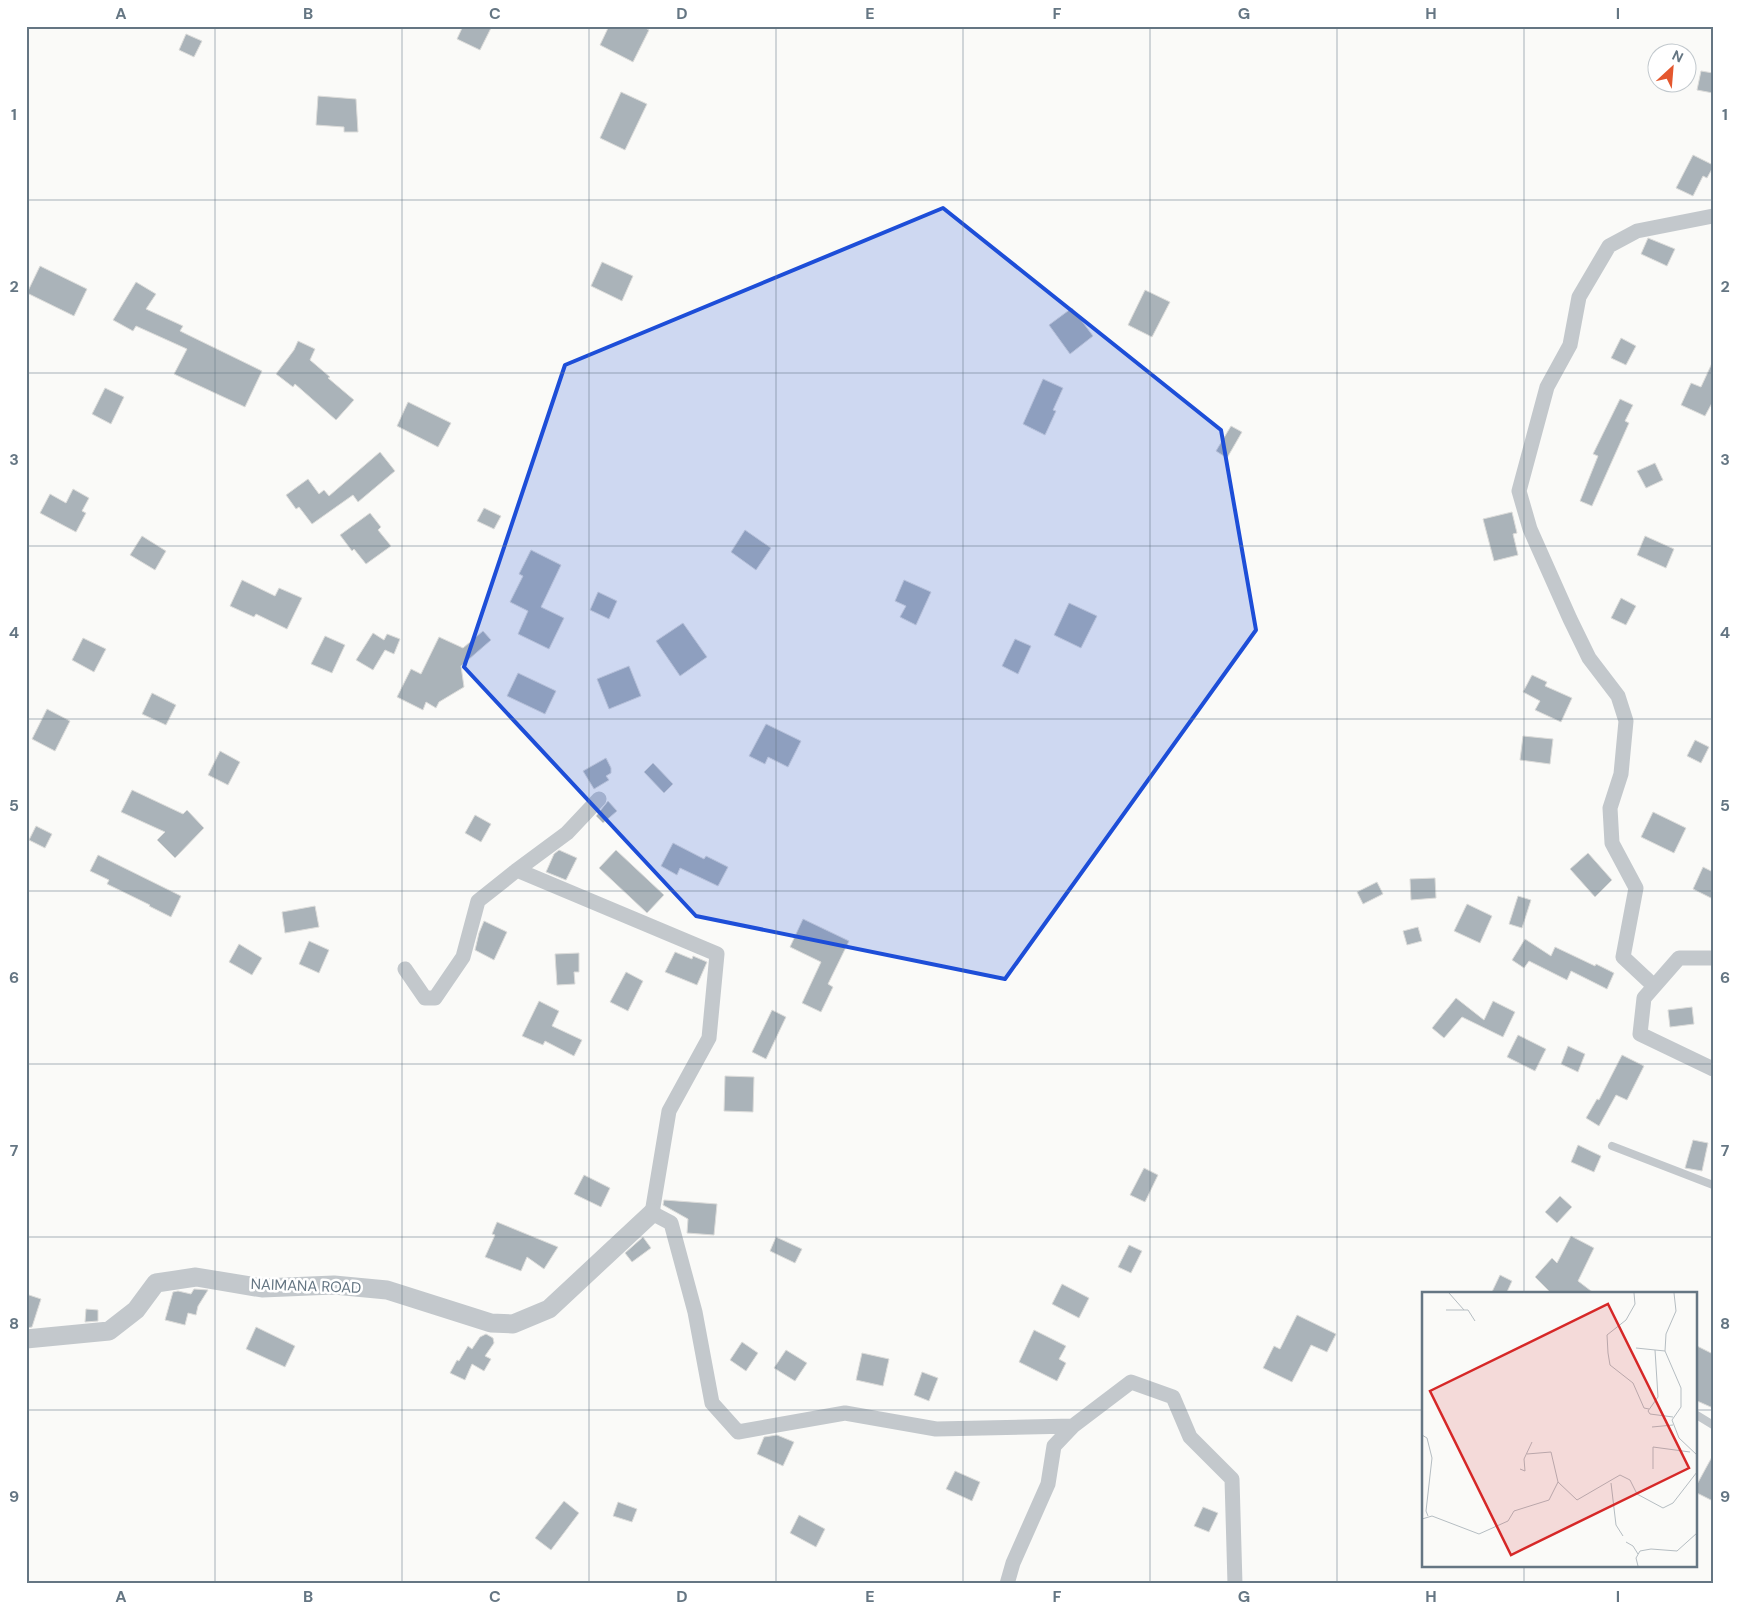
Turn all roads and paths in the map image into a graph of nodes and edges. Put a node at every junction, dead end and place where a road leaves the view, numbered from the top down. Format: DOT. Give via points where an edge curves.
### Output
graph roads {
  1 [pos="1713,216"];
  2 [pos="599,799"];
  3 [pos="517,870"];
  4 [pos="1713,958"];
  5 [pos="405,969"];
  6 [pos="1654,986"];
  7 [pos="1713,1070"];
  8 [pos="1612,1146"];
  9 [pos="1713,1185"];
  10 [pos="652,1213"];
  11 [pos="26,1339"];
  12 [pos="1696,1415"];
  13 [pos="1713,1425"];
  14 [pos="1073,1426"];
  15 [pos="1007,1584"];
  16 [pos="1234,1584"];
  1 -- 6 [label="street" via="1637,231 1608,246 1578,297 1570,345 1547,387 1519,491 1530,530 1570,619 1589,658 1618,696 1626,721 1621,774 1610,808 1612,843 1636,888 1623,958"];
  2 -- 3 [label="street" via="568,833"];
  3 -- 5 [label="street" via="478,901 463,957 435,998 425,998"];
  3 -- 10 [label="street" via="717,954 709,1038 669,1111"];
  4 -- 6 [label="street" via="1679,958"];
  6 -- 7 [label="street" via="1644,998 1640,1034"];
  8 -- 9 [label="lane"];
  10 -- 11 [label="street, NAIMANA ROAD" via="549,1309 513,1324 490,1322 387,1290 334,1285 262,1288 196,1277 156,1283 136,1310 109,1330"];
  10 -- 14 [label="street" via="671,1223 696,1312 712,1403 738,1432 845,1413 936,1429"];
  12 -- 13 [label="lane"];
  14 -- 15 [label="street" via="1054,1446 1048,1484"];
  14 -- 16 [label="street" via="1131,1382 1174,1397 1190,1437 1232,1480"];
}
